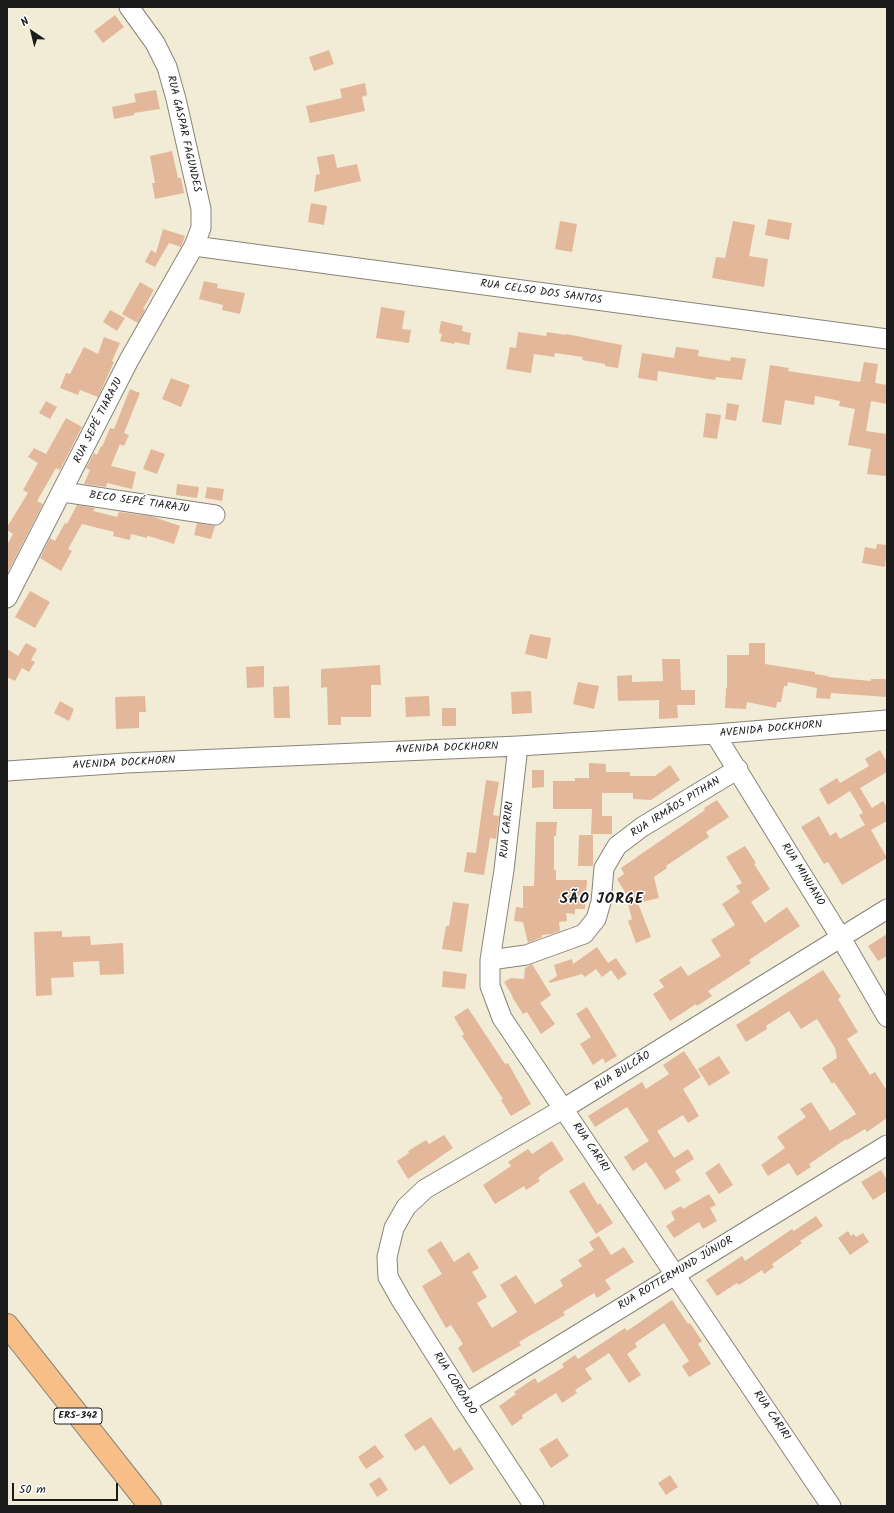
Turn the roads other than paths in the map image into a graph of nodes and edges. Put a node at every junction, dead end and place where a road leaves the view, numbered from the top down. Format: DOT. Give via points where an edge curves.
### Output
graph roads {
  1 [pos="129,7"];
  2 [pos="194,246"];
  3 [pos="887,339"];
  4 [pos="63,492"];
  5 [pos="215,514"];
  6 [pos="7,598"];
  7 [pos="887,720"];
  8 [pos="715,734"];
  9 [pos="518,746"];
  10 [pos="738,769"];
  11 [pos="7,770"];
  12 [pos="887,909"];
  13 [pos="841,938"];
  14 [pos="490,960"];
  15 [pos="887,1017"];
  16 [pos="563,1109"];
  17 [pos="887,1145"];
  18 [pos="387,1257"];
  19 [pos="675,1274"];
  20 [pos="7,1325"];
  21 [pos="466,1403"];
  22 [pos="150,1506"];
  23 [pos="534,1506"];
  24 [pos="831,1506"];
  1 -- 2 [label="street, RUA GASPAR FAGUNDES" via="155,43 167,67 176,99 201,209 201,228"];
  2 -- 3 [label="street, RUA CELSO DOS SANTOS"];
  2 -- 4 [label="street, RUA SEPÉ TIARAJU" via="129,360"];
  4 -- 5 [label="street, BECO SEPÉ TIARAJU"];
  4 -- 6 [label="street, RUA SEPÉ TIARAJU"];
  7 -- 8 [label="street, AVENIDA DOCKHORN"];
  8 -- 9 [label="street, AVENIDA DOCKHORN"];
  8 -- 10 [label="street, RUA MINUANO"];
  9 -- 11 [label="street, AVENIDA DOCKHORN"];
  9 -- 14 [label="street, RUA CARIRI" via="504,870"];
  10 -- 13 [label="street, RUA MINUANO"];
  10 -- 14 [label="street, RUA IRMÃOS PITHAN" via="642,827 617,846 604,868 601,902 596,919 584,934 526,955"];
  12 -- 13 [label="street, RUA BULCÃO"];
  13 -- 15 [label="street, RUA MINUANO"];
  13 -- 16 [label="street, RUA BULCÃO"];
  14 -- 16 [label="street, RUA CARIRI" via="490,986 502,1018"];
  16 -- 18 [label="street, RUA BULCÃO" via="426,1189 406,1208 394,1228"];
  16 -- 19 [label="street, RUA CARIRI"];
  17 -- 19 [label="street, RUA ROTTERMUND JÚNIOR"];
  18 -- 21 [label="street, RUA COROADO" via="388,1277"];
  19 -- 21 [label="street, RUA ROTTERMUND JÚNIOR"];
  19 -- 24 [label="street, RUA CARIRI"];
  20 -- 22 [label="main road, ERS-342"];
  21 -- 23 [label="street, RUA COROADO"];
}
